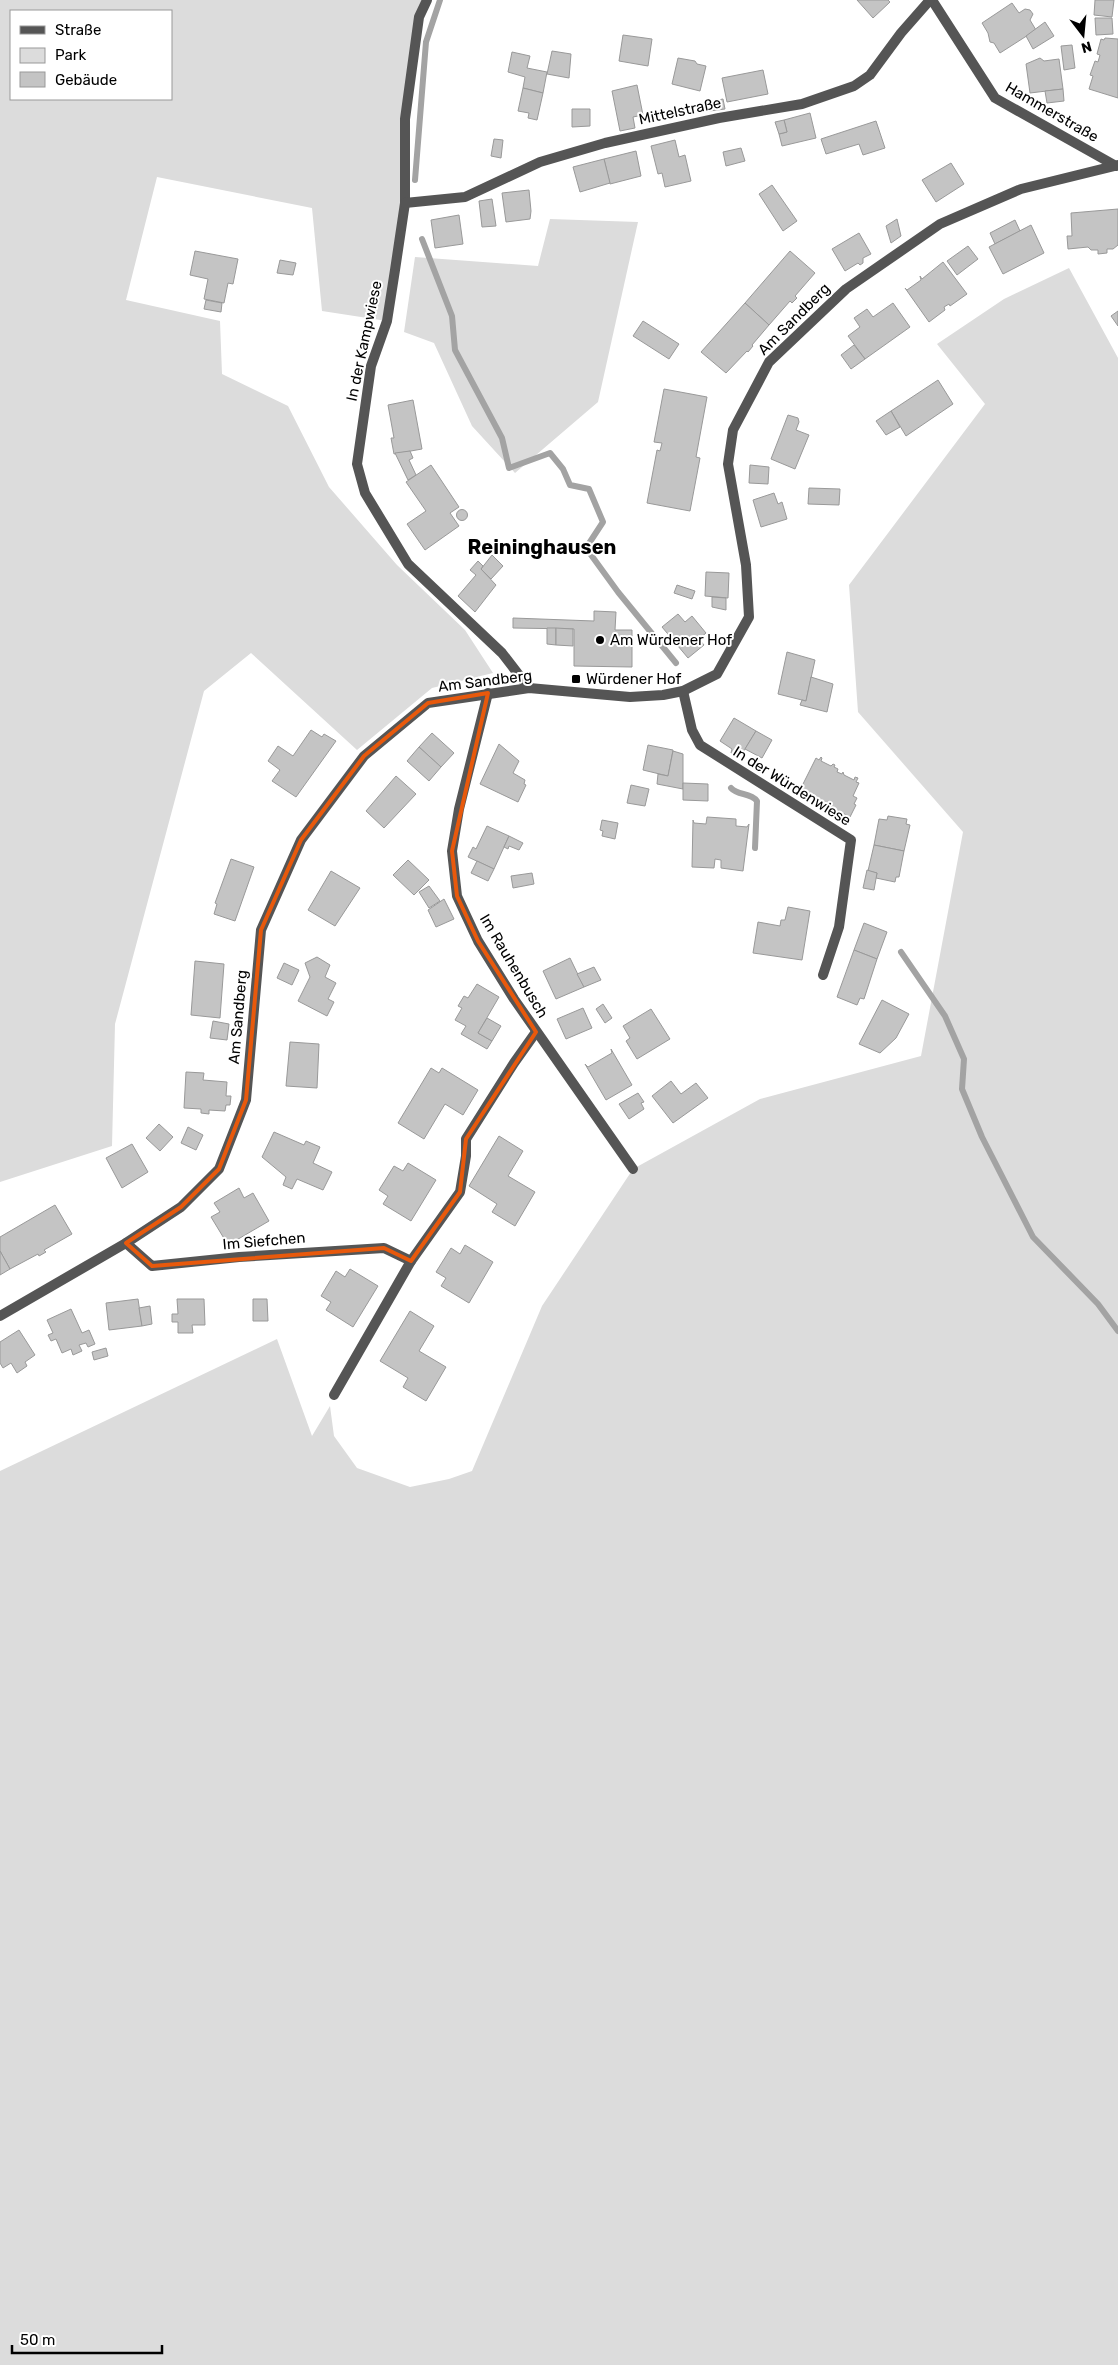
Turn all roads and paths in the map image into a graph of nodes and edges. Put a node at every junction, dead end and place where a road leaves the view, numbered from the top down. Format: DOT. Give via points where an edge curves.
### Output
graph roads {
  1 [pos="427,0"];
  2 [pos="931,0"];
  3 [pos="1117,166"];
  4 [pos="405,203"];
  5 [pos="529,688"];
  6 [pos="684,691"];
  7 [pos="488,693"];
  8 [pos="823,975"];
  9 [pos="536,1032"];
  10 [pos="633,1170"];
  11 [pos="126,1243"];
  12 [pos="411,1261"];
  13 [pos="0,1316"];
  14 [pos="334,1395"];
  1 -- 4 [label="street, In der Kampwiese" via="419,17 405,119"];
  2 -- 3 [label="street, Hammerstraße" via="995,98"];
  2 -- 4 [label="street, Mittelstraße" via="870,75 854,86 802,104 719,118 595,146 540,162 465,197"];
  3 -- 6 [label="street, Am Sandberg" via="1021,189 940,224 846,289 769,362 733,430 728,464 746,566 749,617 717,674"];
  4 -- 5 [label="street, In der Kampwiese" via="386,321 371,366 356,464 365,493 408,564 502,653"];
  5 -- 6 [label="street, Am Sandberg" via="630,697"];
  5 -- 7 [label="street, Am Sandberg"];
  6 -- 8 [label="street, In der Würdenwiese" via="692,730 700,745 851,840 839,927"];
  7 -- 9 [label="street, Im Rauhenbusch" via="459,809 452,851 458,896 478,941"];
  7 -- 11 [label="street, Am Sandberg" via="428,702 364,756 301,840 261,930 246,1100 219,1169 181,1207"];
  9 -- 10 [label="street, Im Rauhenbusch"];
  9 -- 12 [label="street" via="466,1139 460,1192"];
  11 -- 12 [label="street, Im Siefchen" via="152,1266 384,1248"];
  11 -- 13 [label="street, Am Sandberg"];
  12 -- 14 [label="street"];
}
